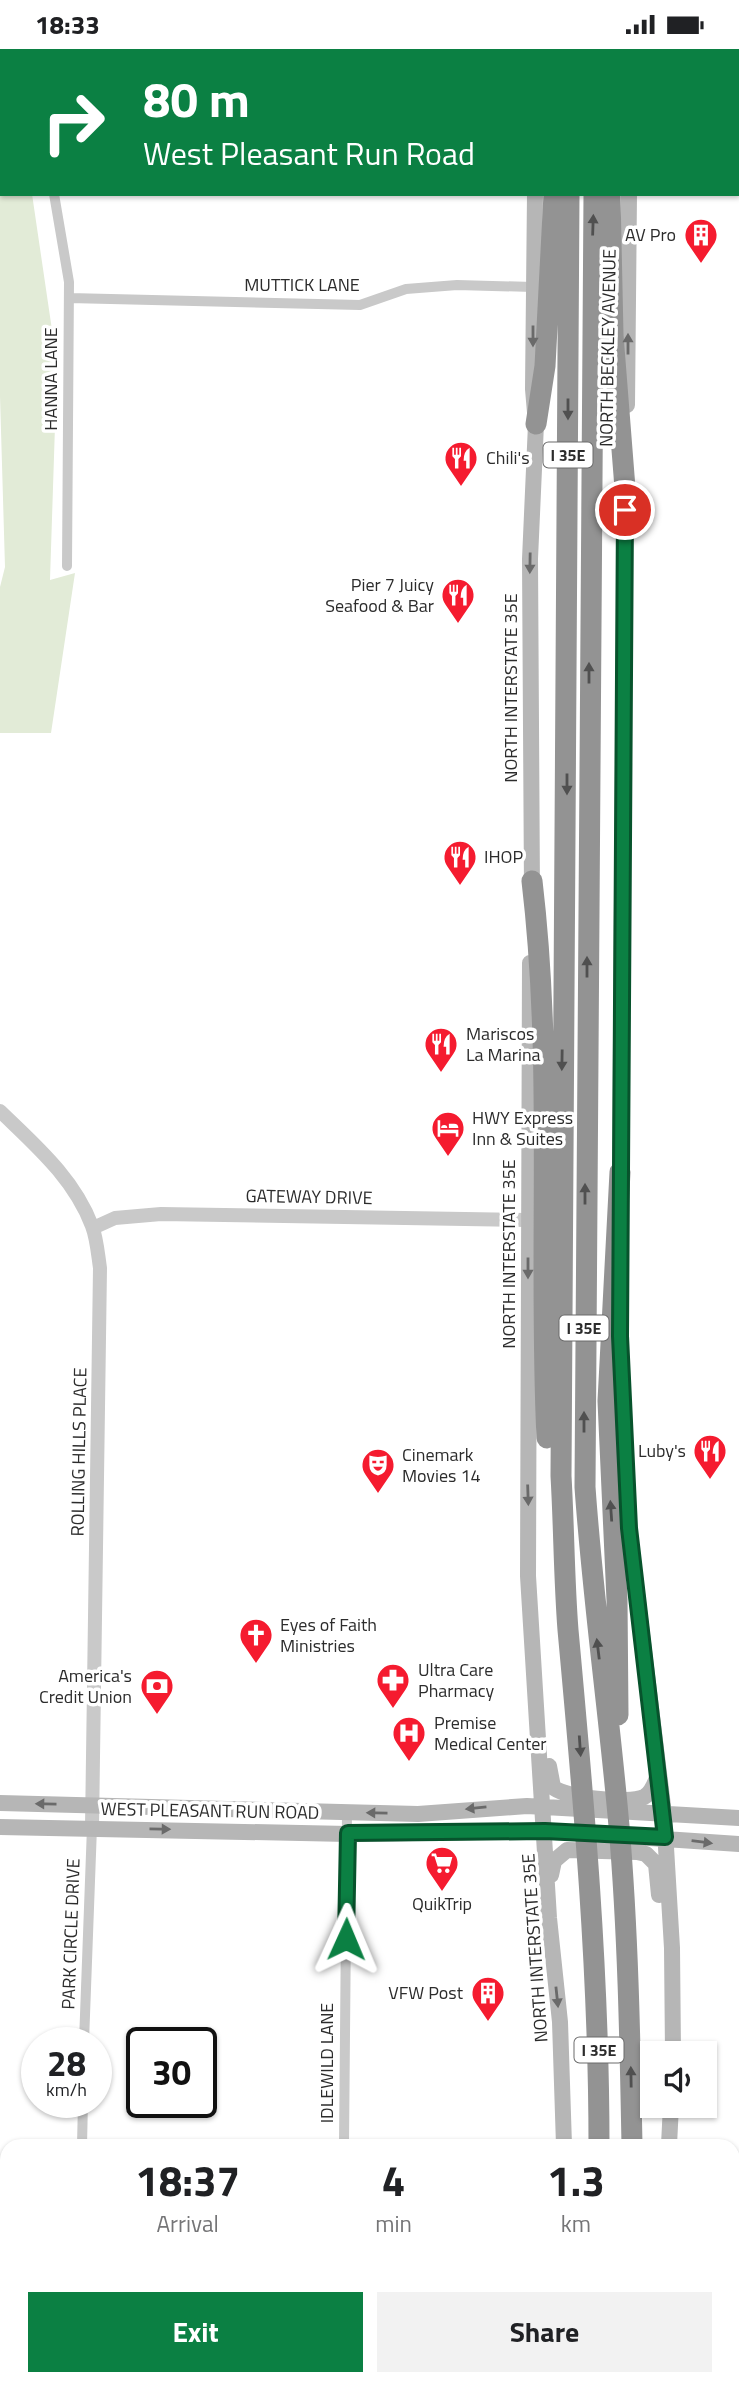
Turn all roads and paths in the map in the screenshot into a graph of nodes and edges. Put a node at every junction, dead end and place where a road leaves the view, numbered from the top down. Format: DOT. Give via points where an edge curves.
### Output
graph roads {
  1 [pos="54,196"];
  2 [pos="535,196"];
  3 [pos="554,196"];
  4 [pos="569,196"];
  5 [pos="594,196"];
  6 [pos="610,196"];
  7 [pos="629,196"];
  8 [pos="533,287"];
  9 [pos="69,298"];
  10 [pos="536,424"];
  11 [pos="625,488"];
  12 [pos="67,566"];
  13 [pos="532,881"];
  14 [pos="0,1111"];
  15 [pos="620,1172"];
  16 [pos="528,1220"];
  17 [pos="93,1228"];
  18 [pos="568,1629"];
  19 [pos="536,1711"];
  20 [pos="659,1773"];
  21 [pos="0,1803"];
  22 [pos="92,1805"];
  23 [pos="550,1807"];
  24 [pos="347,1813"];
  25 [pos="656,1814"];
  26 [pos="739,1818"];
  27 [pos="0,1827"];
  28 [pos="92,1827"];
  29 [pos="553,1831"];
  30 [pos="348,1833"];
  31 [pos="658,1837"];
  32 [pos="739,1844"];
  33 [pos="548,1902"];
  34 [pos="624,1912"];
  35 [pos="596,1954"];
  36 [pos="673,1970"];
  37 [pos="85,2027"];
  38 [pos="673,2041"];
  39 [pos="83,2118"];
  40 [pos="670,2118"];
  41 [pos="82,2139"];
  42 [pos="344,2139"];
  43 [pos="564,2139"];
  44 [pos="584,2139"];
  45 [pos="599,2139"];
  46 [pos="632,2139"];
  47 [pos="669,2139"];
  1 -- 9 [label="street, HANNA LANE"];
  2 -- 8 [label="main road, NORTH INTERSTATE 35E"];
  3 -- 10 [label="highway" via="545,366"];
  4 -- 18 [label="highway, I 35E, one-way" via="561,1365"];
  34 -- 5 [label="highway, I 35E, one-way" via="585,1487"];
  6 -- 11 [label="highway" via="613,335"];
  11 -- 7 [label="main road, NORTH BECKLEY AVENUE, one-way"];
  8 -- 9 [label="street, MUTTICK LANE" via="406,289 360,305"];
  8 -- 10 [label="main road, NORTH INTERSTATE 35E, one-way"];
  9 -- 12 [label="street, HANNA LANE"];
  10 -- 13 [label="main road, NORTH INTERSTATE 35E, one-way" via="530,559"];
  11 -- 15 [label="main road, NORTH BECKLEY AVENUE"];
  13 -- 16 [label="main road, NORTH INTERSTATE 35E"];
  13 -- 18 [label="highway" via="540,946 544,1057 548,1441 557,1577"];
  14 -- 17 [label="street, ROLLING HILLS PLACE" via="55,1165"];
  15 -- 20 [label="main road, NORTH BECKLEY AVENUE" via="620,1336 629,1528"];
  34 -- 15 [label="highway, one-way" via="631,1873 619,1743 608,1414"];
  16 -- 17 [label="street, GATEWAY DRIVE" via="161,1214 115,1218"];
  16 -- 19 [label="main road, NORTH INTERSTATE 35E, one-way" via="528,1576"];
  17 -- 22 [label="street, ROLLING HILLS PLACE" via="101,1285"];
  18 -- 35 [label="highway, I 35E, one-way"];
  19 -- 20 [label="main road" via="545,1731 553,1787 568,1795 635,1800 653,1789"];
  19 -- 23 [label="main road, NORTH INTERSTATE 35E"];
  20 -- 25 [label="main road, NORTH BECKLEY AVENUE"];
  22 -- 21 [label="main road, WEST PLEASANT RUN ROAD, one-way"];
  22 -- 24 [label="main road, WEST PLEASANT RUN ROAD"];
  22 -- 28 [label="street, ROLLING HILLS PLACE"];
  23 -- 24 [label="main road, WEST PLEASANT RUN ROAD, one-way"];
  23 -- 25 [label="main road, WEST PLEASANT RUN ROAD"];
  23 -- 29 [label="main road, NORTH INTERSTATE 35E"];
  24 -- 30 [label="street, IDLEWILD LANE"];
  25 -- 26 [label="main road, WEST PLEASANT RUN ROAD"];
  25 -- 31 [label="main road, NORTH BECKLEY AVENUE"];
  27 -- 28 [label="main road, WEST PLEASANT RUN ROAD"];
  28 -- 30 [label="main road, WEST PLEASANT RUN ROAD, one-way"];
  28 -- 37 [label="street, PARK CIRCLE DRIVE"];
  29 -- 30 [label="main road, WEST PLEASANT RUN ROAD"];
  29 -- 31 [label="main road, WEST PLEASANT RUN ROAD"];
  29 -- 33 [label="main road, NORTH INTERSTATE 35E"];
  30 -- 42 [label="street, IDLEWILD LANE"];
  31 -- 32 [label="main road, WEST PLEASANT RUN ROAD, one-way"];
  31 -- 36 [label="main road, NORTH BECKLEY AVENUE"];
  33 -- 36 [label="main road" via="552,1868 560,1854 576,1848 646,1854 656,1864 665,1953"];
  33 -- 43 [label="main road, NORTH INTERSTATE 35E, one-way" via="560,2024"];
  46 -- 34 [label="highway, I 35E, one-way"];
  35 -- 44 [label="highway"];
  35 -- 45 [label="highway, I 35E"];
  36 -- 38 [label="main road, NORTH BECKLEY AVENUE"];
  39 -- 41 [label="street"];
  40 -- 47 [label="main road"];
}
